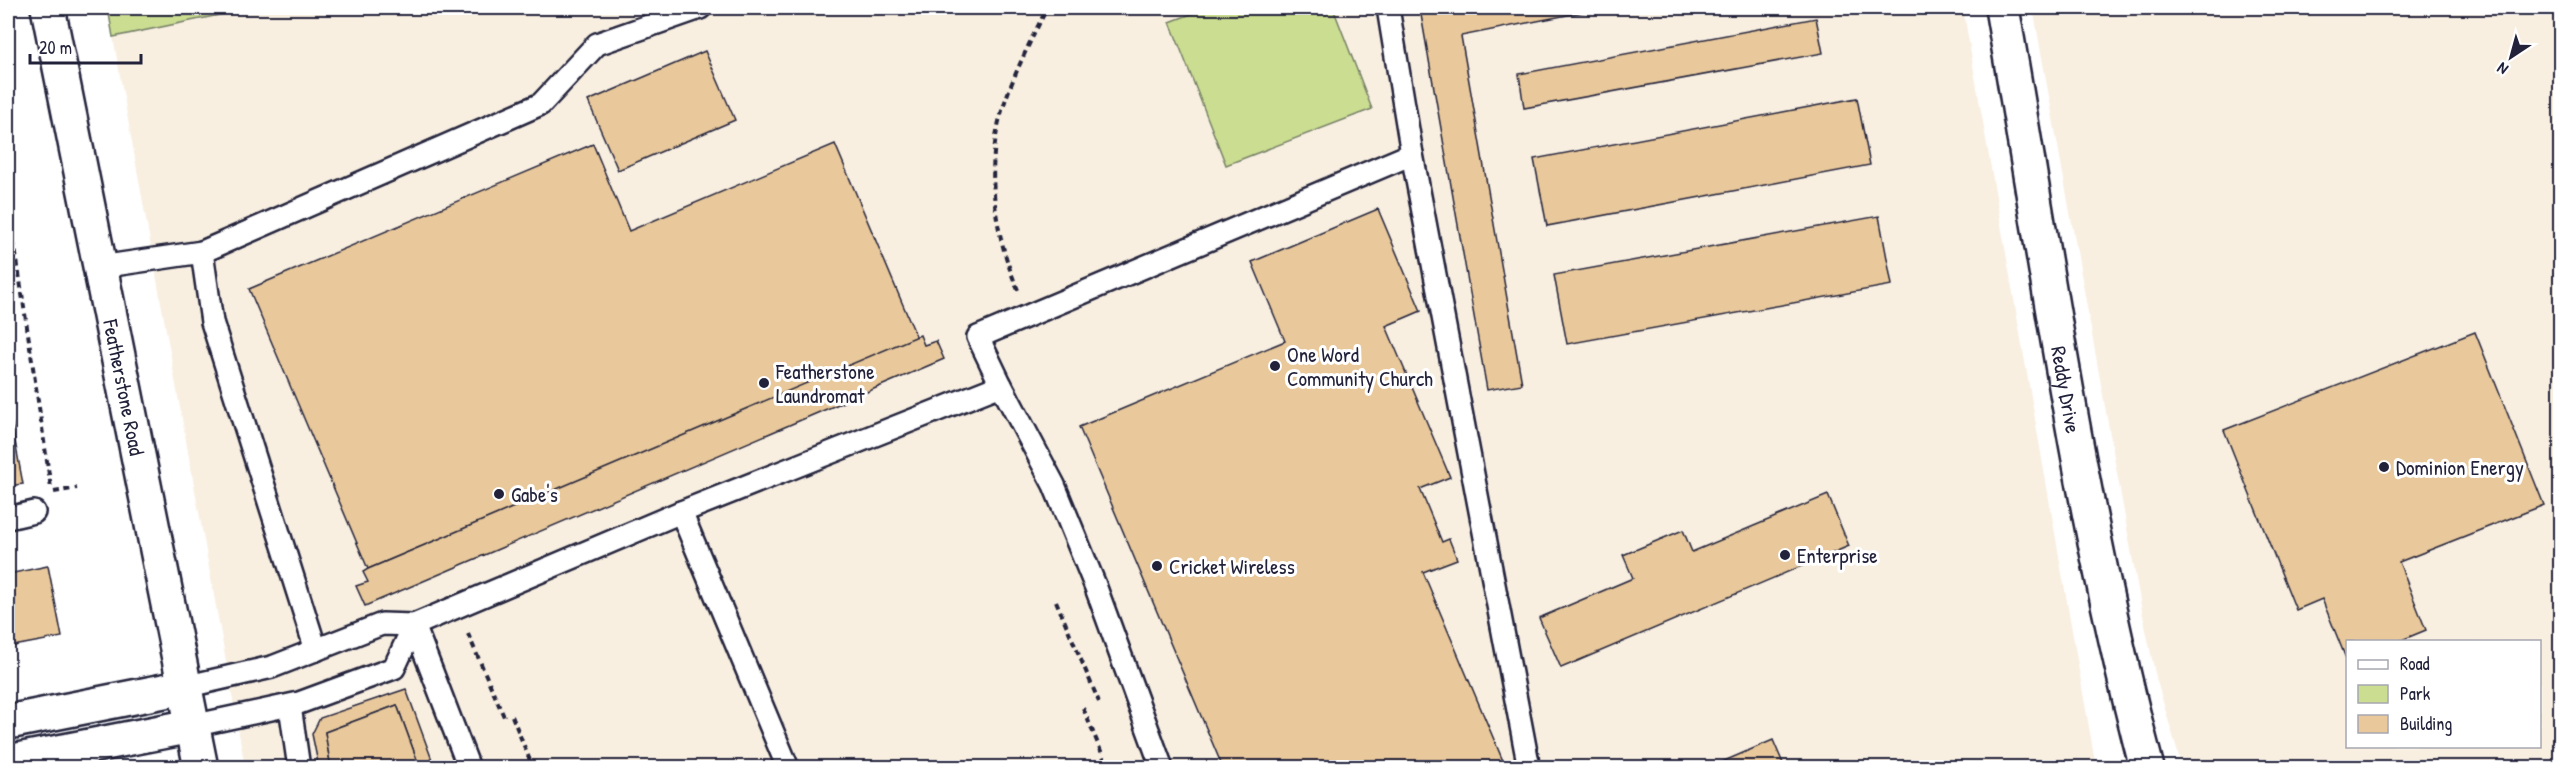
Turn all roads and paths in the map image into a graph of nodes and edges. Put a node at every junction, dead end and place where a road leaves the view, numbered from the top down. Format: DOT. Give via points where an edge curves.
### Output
graph roads {
  1 [pos="48,8"];
  2 [pos="700,8"];
  3 [pos="1047,8"];
  4 [pos="1388,8"];
  5 [pos="2002,8"];
  6 [pos="1412,154"];
  7 [pos="8,210"];
  8 [pos="202,252"];
  9 [pos="100,267"];
  10 [pos="1029,315"];
  11 [pos="1001,385"];
  12 [pos="51,492"];
  13 [pos="34,512"];
  14 [pos="681,512"];
  15 [pos="8,518"];
  16 [pos="1056,601"];
  17 [pos="457,607"];
  18 [pos="414,625"];
  19 [pos="316,650"];
  20 [pos="184,687"];
  21 [pos="1099,702"];
  22 [pos="290,706"];
  23 [pos="1083,708"];
  24 [pos="512,716"];
  25 [pos="505,719"];
  26 [pos="8,722"];
  27 [pos="192,726"];
  28 [pos="8,762"];
  29 [pos="201,768"];
  30 [pos="299,768"];
  31 [pos="469,768"];
  32 [pos="533,768"];
  33 [pos="788,768"];
  34 [pos="1108,768"];
  35 [pos="1162,768"];
  36 [pos="1529,768"];
  37 [pos="2147,768"];
  1 -- 9 [label="street, Featherstone Road"];
  2 -- 8 [label="lane" via="597,44 541,104"];
  3 -- 10 [label="path" via="1011,87 995,148 997,219 1008,268"];
  4 -- 6 [label="lane"];
  5 -- 37 [label="street, Reddy Drive" via="2091,521 2125,685"];
  6 -- 10 [label="lane"];
  6 -- 36 [label="lane"];
  7 -- 12 [label="path"];
  8 -- 9 [label="lane"];
  8 -- 19 [label="lane" via="212,322"];
  9 -- 20 [label="street, Featherstone Road"];
  10 -- 11 [label="lane" via="978,338"];
  11 -- 14 [label="lane"];
  11 -- 35 [label="lane" via="1058,496"];
  13 -- 15 [label="lane"];
  14 -- 17 [label="lane"];
  14 -- 33 [label="lane"];
  16 -- 21 [label="path"];
  17 -- 18 [label="lane"];
  17 -- 25 [label="path"];
  18 -- 19 [label="lane" via="382,624"];
  18 -- 22 [label="lane" via="394,668"];
  18 -- 31 [label="lane"];
  19 -- 20 [label="lane" via="272,667"];
  20 -- 26 [label="street"];
  20 -- 27 [label="street, Featherstone Road"];
  22 -- 27 [label="lane"];
  22 -- 30 [label="lane"];
  23 -- 34 [label="path"];
  24 -- 32 [label="path"];
  27 -- 28 [label="street"];
  27 -- 29 [label="street, Featherstone Road"];
}
